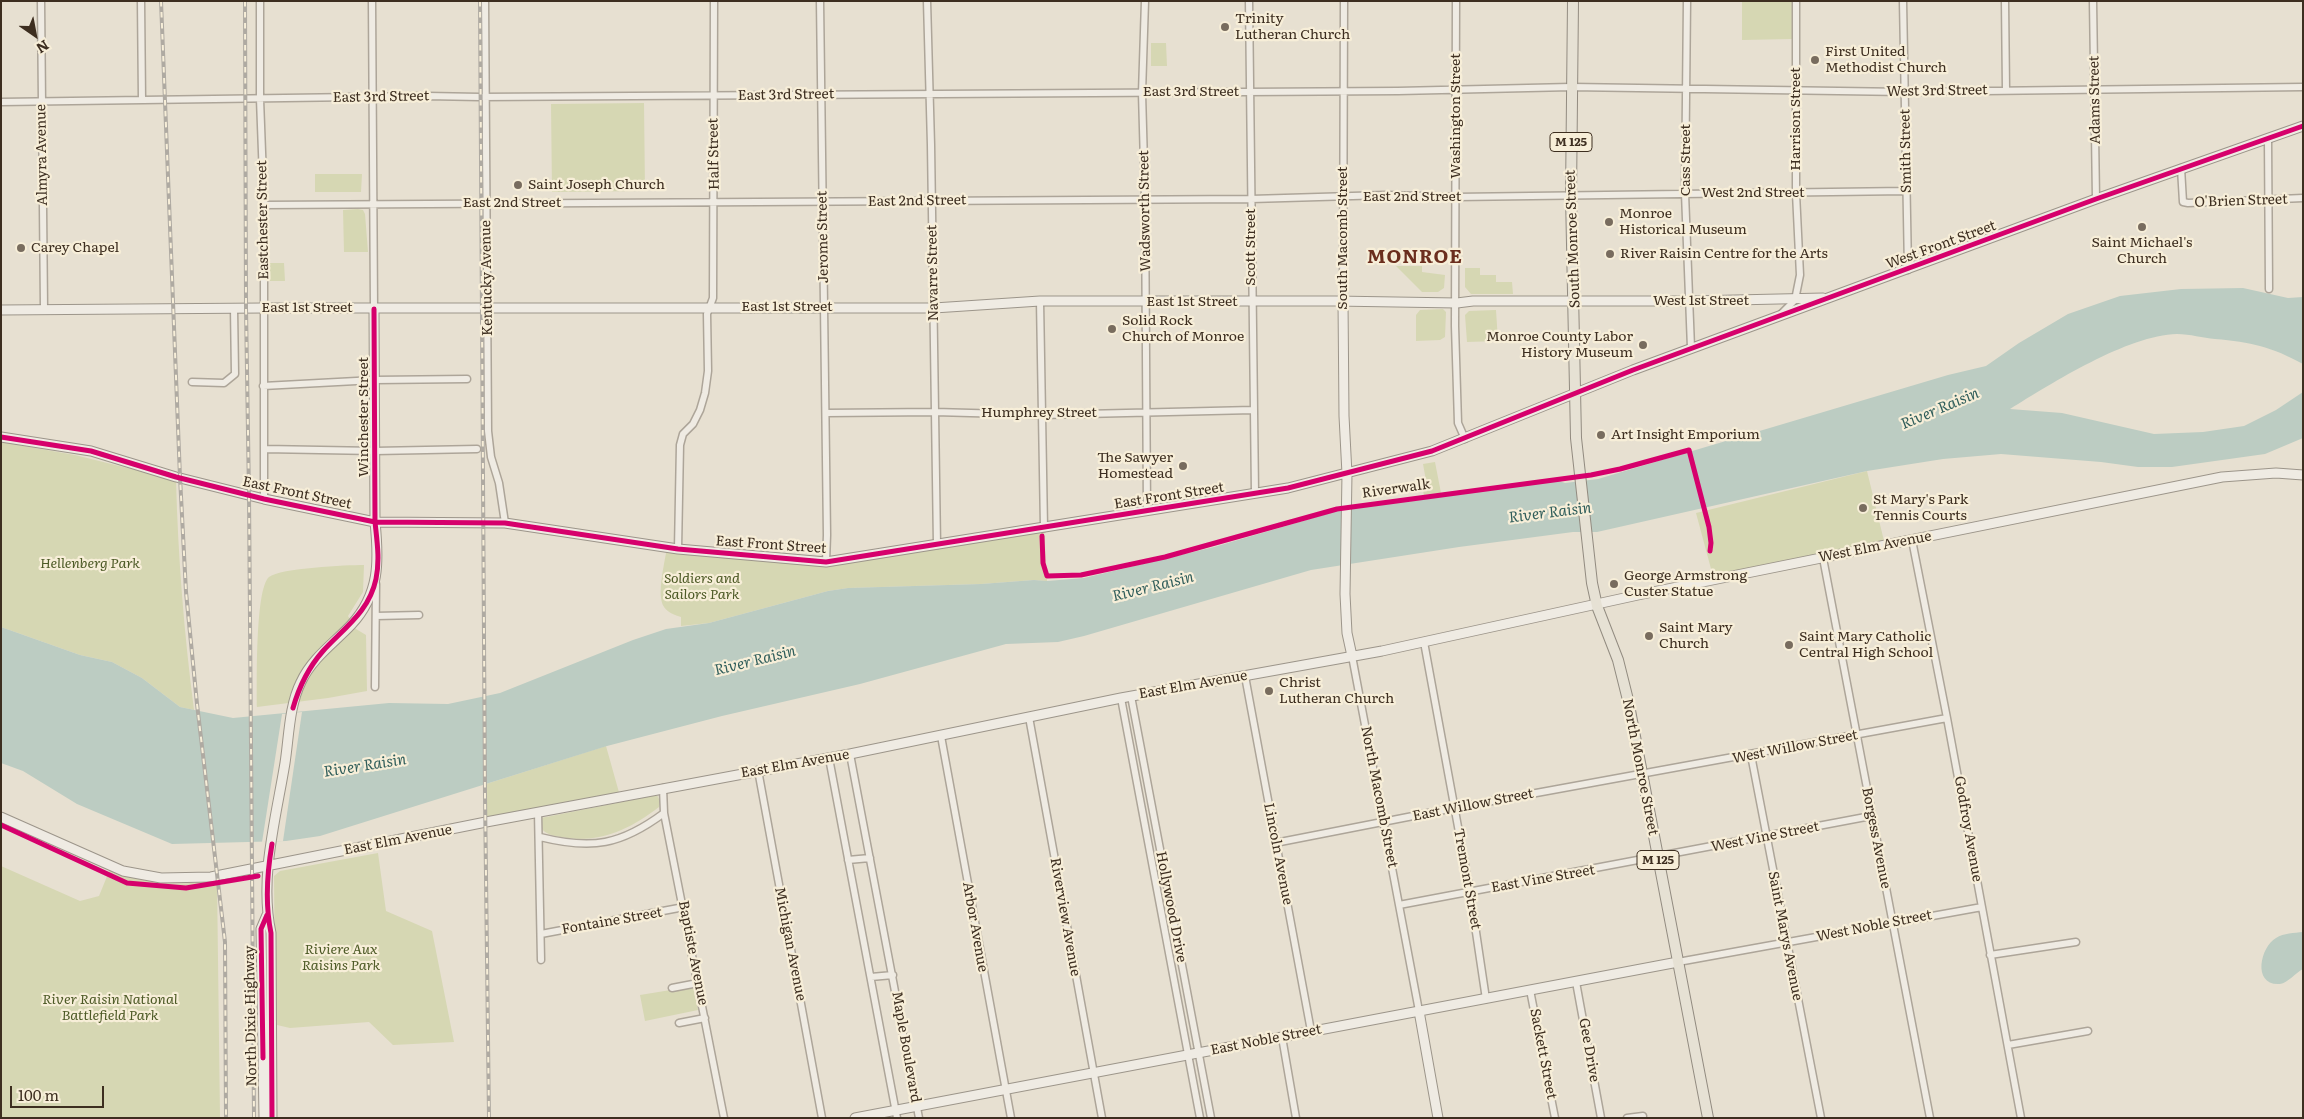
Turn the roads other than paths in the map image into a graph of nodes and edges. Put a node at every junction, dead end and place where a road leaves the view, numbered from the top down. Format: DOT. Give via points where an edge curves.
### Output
graph roads {
  1 [pos="41,1"];
  2 [pos="141,1"];
  3 [pos="260,1"];
  4 [pos="372,1"];
  5 [pos="485,1"];
  6 [pos="714,1"];
  7 [pos="820,1"];
  8 [pos="927,1"];
  9 [pos="1145,1"];
  10 [pos="1249,1"];
  11 [pos="1344,1"];
  12 [pos="1456,1"];
  13 [pos="1573,1"];
  14 [pos="1687,1"];
  15 [pos="1796,1"];
  16 [pos="1903,1"];
  17 [pos="2004,1"];
  18 [pos="2093,1"];
  19 [pos="2303,87"];
  20 [pos="1571,88"];
  21 [pos="2095,88"];
  22 [pos="1456,90"];
  23 [pos="1687,90"];
  24 [pos="1796,90"];
  25 [pos="2006,90"];
  26 [pos="1343,91"];
  27 [pos="1250,92"];
  28 [pos="1905,92"];
  29 [pos="1142,93"];
  30 [pos="820,94"];
  31 [pos="929,94"];
  32 [pos="713,95"];
  33 [pos="371,97"];
  34 [pos="486,97"];
  35 [pos="260,99"];
  36 [pos="42,100"];
  37 [pos="142,100"];
  38 [pos="1,102"];
  39 [pos="2303,126"];
  40 [pos="2268,139"];
  41 [pos="2180,168"];
  42 [pos="1906,191"];
  43 [pos="1685,193"];
  44 [pos="1796,193"];
  45 [pos="1571,196"];
  46 [pos="1342,197"];
  47 [pos="1456,197"];
  48 [pos="2267,198"];
  49 [pos="2303,198"];
  50 [pos="1145,199"];
  51 [pos="2096,199"];
  52 [pos="932,200"];
  53 [pos="1251,200"];
  54 [pos="486,202"];
  55 [pos="822,203"];
  56 [pos="371,204"];
  57 [pos="714,204"];
  58 [pos="264,205"];
  59 [pos="1908,270"];
  60 [pos="2269,289"];
  61 [pos="1828,297"];
  62 [pos="1573,300"];
  63 [pos="1795,300"];
  64 [pos="1040,301"];
  65 [pos="1145,302"];
  66 [pos="1251,302"];
  67 [pos="1344,302"];
  68 [pos="1690,302"];
  69 [pos="1457,303"];
  70 [pos="710,307"];
  71 [pos="825,307"];
  72 [pos="234,308"];
  73 [pos="264,308"];
  74 [pos="488,308"];
  75 [pos="934,308"];
  76 [pos="44,309"];
  77 [pos="374,309"];
  78 [pos="1,310"];
  79 [pos="1776,318"];
  80 [pos="1691,348"];
  81 [pos="467,379"];
  82 [pos="375,380"];
  83 [pos="192,382"];
  84 [pos="263,386"];
  85 [pos="1588,387"];
  86 [pos="1575,393"];
  87 [pos="1253,410"];
  88 [pos="935,412"];
  89 [pos="826,413"];
  90 [pos="1146,413"];
  91 [pos="1042,415"];
  92 [pos="1,437"];
  93 [pos="1465,438"];
  94 [pos="264,449"];
  95 [pos="476,450"];
  96 [pos="375,451"];
  97 [pos="1347,474"];
  98 [pos="2303,475"];
  99 [pos="1255,493"];
  100 [pos="264,498"];
  101 [pos="1147,511"];
  102 [pos="375,522"];
  103 [pos="505,523"];
  104 [pos="1044,528"];
  105 [pos="1586,537"];
  106 [pos="1912,540"];
  107 [pos="937,545"];
  108 [pos="678,549"];
  109 [pos="1823,558"];
  110 [pos="826,562"];
  111 [pos="376,580"];
  112 [pos="1597,606"];
  113 [pos="419,615"];
  114 [pos="376,616"];
  115 [pos="1424,642"];
  116 [pos="1352,656"];
  117 [pos="1245,676"];
  118 [pos="376,687"];
  119 [pos="1131,696"];
  120 [pos="1121,698"];
  121 [pos="1029,717"];
  122 [pos="1947,718"];
  123 [pos="1857,735"];
  124 [pos="941,736"];
  125 [pos="850,754"];
  126 [pos="1751,755"];
  127 [pos="829,758"];
  128 [pos="758,770"];
  129 [pos="1642,775"];
  130 [pos="662,788"];
  131 [pos="1454,808"];
  132 [pos="538,812"];
  133 [pos="664,813"];
  134 [pos="1871,816"];
  135 [pos="1,817"];
  136 [pos="1384,822"];
  137 [pos="540,836"];
  138 [pos="1766,837"];
  139 [pos="1276,843"];
  140 [pos="870,858"];
  141 [pos="1658,858"];
  142 [pos="848,860"];
  143 [pos="268,866"];
  144 [pos="1470,892"];
  145 [pos="1399,905"];
  146 [pos="684,907"];
  147 [pos="1982,907"];
  148 [pos="267,915"];
  149 [pos="1894,925"];
  150 [pos="541,934"];
  151 [pos="1786,942"];
  152 [pos="2076,942"];
  153 [pos="1990,955"];
  154 [pos="541,960"];
  155 [pos="1678,962"];
  156 [pos="893,975"];
  157 [pos="871,977"];
  158 [pos="1576,982"];
  159 [pos="698,983"];
  160 [pos="672,988"];
  161 [pos="1530,990"];
  162 [pos="1486,998"];
  163 [pos="1419,1011"];
  164 [pos="705,1018"];
  165 [pos="679,1023"];
  166 [pos="1311,1031"];
  167 [pos="2088,1031"];
  168 [pos="1282,1036"];
  169 [pos="2008,1045"];
  170 [pos="1198,1052"];
  171 [pos="1188,1054"];
  172 [pos="1093,1073"];
  173 [pos="1005,1090"];
  174 [pos="916,1108"];
  175 [pos="896,1114"];
  176 [pos="1643,1116"];
  177 [pos="264,1118"];
  178 [pos="272,1118"];
  179 [pos="724,1118"];
  180 [pos="822,1118"];
  181 [pos="855,1118"];
  182 [pos="919,1118"];
  183 [pos="1010,1118"];
  184 [pos="1102,1118"];
  185 [pos="1200,1118"];
  186 [pos="1211,1118"];
  187 [pos="1296,1118"];
  188 [pos="1438,1118"];
  189 [pos="1555,1118"];
  190 [pos="1601,1118"];
  191 [pos="1627,1118"];
  192 [pos="1708,1118"];
  193 [pos="1820,1118"];
  194 [pos="1930,1118"];
  195 [pos="2021,1118"];
  1 -- 36 [label="street, Almyra Avenue"];
  2 -- 37 [label="street"];
  3 -- 35 [label="street, Eastchester Street"];
  4 -- 33 [label="street, Winchester Street"];
  5 -- 34 [label="street, Kentucky Avenue"];
  6 -- 32 [label="street, Half Street"];
  7 -- 30 [label="street, Jerome Street"];
  8 -- 31 [label="street, Navarre Street"];
  9 -- 29 [label="street, Wadsworth Street"];
  10 -- 27 [label="street, Scott Street"];
  11 -- 26 [label="street, South Macomb Street"];
  12 -- 22 [label="street, Washington Street"];
  13 -- 20 [label="main road, South Monroe Street / M 125"];
  14 -- 23 [label="street, Cass Street"];
  15 -- 24 [label="street, Harrison Street"];
  16 -- 28 [label="street, Smith Street"];
  17 -- 25 [label="street"];
  18 -- 21 [label="street, Adams Street"];
  19 -- 21 [label="street, West 3rd Street"];
  20 -- 22 [label="street, East 3rd Street"];
  20 -- 23 [label="street, West 3rd Street"];
  20 -- 45 [label="main road, South Monroe Street / M 125"];
  21 -- 25 [label="street, West 3rd Street"];
  21 -- 51 [label="street, Adams Street"];
  22 -- 26 [label="street, East 3rd Street"];
  22 -- 47 [label="street, Washington Street"];
  23 -- 24 [label="street, West 3rd Street"];
  23 -- 43 [label="street, Cass Street"];
  24 -- 28 [label="street, West 3rd Street"];
  24 -- 44 [label="street, Harrison Street"];
  25 -- 28 [label="street, West 3rd Street"];
  26 -- 27 [label="street, East 3rd Street"];
  26 -- 46 [label="street, South Macomb Street"];
  27 -- 29 [label="street, East 3rd Street"];
  27 -- 53 [label="street, Scott Street"];
  28 -- 42 [label="street, Smith Street"];
  29 -- 31 [label="street, East 3rd Street"];
  29 -- 50 [label="street, Wadsworth Street"];
  30 -- 31 [label="street, East 3rd Street"];
  30 -- 32 [label="street, East 3rd Street"];
  30 -- 55 [label="street, Jerome Street"];
  31 -- 52 [label="street, Navarre Street"];
  32 -- 34 [label="street, East 3rd Street"];
  32 -- 57 [label="street, Half Street"];
  33 -- 34 [label="street, East 3rd Street"];
  33 -- 35 [label="street, East 3rd Street"];
  33 -- 56 [label="street, Winchester Street"];
  34 -- 54 [label="street, Kentucky Avenue"];
  35 -- 37 [label="street, East 3rd Street"];
  35 -- 58 [label="street, Eastchester Street"];
  36 -- 37 [label="street, East 3rd Street"];
  36 -- 38 [label="street, East 3rd Street"];
  36 -- 76 [label="street, Almyra Avenue"];
  39 -- 40 [label="street, West Front Street"];
  40 -- 41 [label="street, West Front Street"];
  40 -- 48 [label="street"];
  41 -- 48 [label="street, O'Brien Street" via="2183,202"];
  41 -- 51 [label="street, West Front Street"];
  42 -- 44 [label="street, West 2nd Street"];
  42 -- 59 [label="street, Smith Street"];
  43 -- 44 [label="street, West 2nd Street"];
  43 -- 45 [label="street, West 2nd Street"];
  43 -- 68 [label="street, Cass Street"];
  44 -- 63 [label="street, Harrison Street" via="1800,275"];
  45 -- 47 [label="street, East 2nd Street"];
  45 -- 62 [label="main road, South Monroe Street / M 125"];
  46 -- 47 [label="street, East 2nd Street"];
  46 -- 53 [label="street, East 2nd Street"];
  46 -- 67 [label="street, South Macomb Street"];
  47 -- 69 [label="street, Washington Street"];
  48 -- 49 [label="street, O'Brien Street"];
  48 -- 60 [label="street"];
  50 -- 52 [label="street, East 2nd Street"];
  50 -- 53 [label="street, East 2nd Street"];
  50 -- 65 [label="street, Wadsworth Street"];
  51 -- 59 [label="street, West Front Street"];
  52 -- 55 [label="street, East 2nd Street"];
  52 -- 75 [label="street, Navarre Street"];
  53 -- 66 [label="street, Scott Street"];
  54 -- 56 [label="street, East 2nd Street"];
  54 -- 57 [label="street, East 2nd Street"];
  54 -- 74 [label="street, Kentucky Avenue"];
  55 -- 57 [label="street, East 2nd Street"];
  55 -- 71 [label="street, Jerome Street"];
  56 -- 58 [label="street, East 2nd Street"];
  56 -- 77 [label="street, Winchester Street"];
  57 -- 70 [label="street, Half Street" via="713,298"];
  58 -- 73 [label="street, Eastchester Street"];
  59 -- 61 [label="street, West Front Street"];
  61 -- 63 [label="street, West 1st Street"];
  61 -- 79 [label="street, West Front Street"];
  62 -- 68 [label="street, West 1st Street"];
  62 -- 69 [label="street, East 1st Street"];
  62 -- 86 [label="main road, South Monroe Street / M 125"];
  63 -- 68 [label="street, West 1st Street"];
  63 -- 79 [label="street"];
  64 -- 65 [label="street, East 1st Street"];
  64 -- 75 [label="street, East 1st Street"];
  64 -- 91 [label="street"];
  65 -- 66 [label="street, East 1st Street"];
  65 -- 90 [label="street, Wadsworth Street"];
  66 -- 67 [label="street, East 1st Street"];
  66 -- 87 [label="street, Scott Street"];
  67 -- 69 [label="street, East 1st Street"];
  67 -- 97 [label="street, South Macomb Street"];
  68 -- 80 [label="street, Cass Street"];
  69 -- 93 [label="street, Washington Street" via="1458,423"];
  70 -- 71 [label="street, East 1st Street"];
  70 -- 74 [label="street, East 1st Street"];
  70 -- 108 [label="street, Half Street" via="706,314 708,371 705,393 700,410 683,434 680,445"];
  71 -- 75 [label="street, East 1st Street"];
  71 -- 89 [label="street, Jerome Street"];
  72 -- 73 [label="street, East 1st Street"];
  72 -- 76 [label="street, East 1st Street"];
  72 -- 83 [label="street" via="235,374 224,383"];
  73 -- 77 [label="street, East 1st Street"];
  73 -- 84 [label="street, Eastchester Street"];
  74 -- 77 [label="street, East 1st Street"];
  74 -- 103 [label="street, Kentucky Avenue" via="489,444"];
  75 -- 88 [label="street, Navarre Street"];
  76 -- 78 [label="street, East 1st Street"];
  77 -- 82 [label="street, Winchester Street"];
  79 -- 80 [label="street, West Front Street"];
  80 -- 85 [label="street, West Front Street"];
  81 -- 82 [label="street"];
  82 -- 84 [label="street"];
  82 -- 96 [label="street, Winchester Street"];
  84 -- 94 [label="street, Eastchester Street"];
  85 -- 86 [label="street, East Front Street"];
  86 -- 93 [label="street, East Front Street"];
  86 -- 105 [label="main road, South Monroe Street / M 125"];
  87 -- 90 [label="street, Humphrey Street"];
  87 -- 99 [label="street, Scott Street"];
  88 -- 89 [label="street, Humphrey Street"];
  88 -- 91 [label="street, Humphrey Street"];
  88 -- 107 [label="street, Navarre Street"];
  89 -- 110 [label="street, Jerome Street"];
  90 -- 91 [label="street, Humphrey Street"];
  90 -- 101 [label="street, Wadsworth Street"];
  91 -- 104 [label="street"];
  92 -- 100 [label="street, East Front Street" via="92,451 176,477"];
  93 -- 97 [label="street, East Front Street" via="1432,451"];
  94 -- 96 [label="street"];
  94 -- 100 [label="street, Eastchester Street"];
  95 -- 96 [label="street"];
  96 -- 102 [label="street, Winchester Street"];
  97 -- 99 [label="street, East Front Street"];
  97 -- 116 [label="street, North Macomb Street" via="1345,568 1347,633"];
  98 -- 106 [label="street, West Elm Avenue" via="2276,473 2222,478"];
  99 -- 101 [label="street, East Front Street"];
  100 -- 102 [label="street, East Front Street"];
  101 -- 104 [label="street, East Front Street"];
  102 -- 103 [label="street, East Front Street"];
  102 -- 111 [label="street, Winchester Street" via="379,556"];
  103 -- 108 [label="street, East Front Street"];
  104 -- 107 [label="street, East Front Street"];
  105 -- 112 [label="main road, North Monroe Street / M 125"];
  106 -- 109 [label="street, West Elm Avenue"];
  106 -- 122 [label="street, Godfroy Avenue"];
  107 -- 110 [label="street, East Front Street"];
  108 -- 110 [label="street, East Front Street"];
  109 -- 112 [label="street, West Elm Avenue"];
  109 -- 123 [label="street, Borgess Avenue"];
  111 -- 114 [label="street, Winchester Street"];
  111 -- 143 [label="street, Winchester Street" via="365,606 352,625 322,652 301,681 293,708"];
  112 -- 115 [label="street, East Elm Avenue"];
  112 -- 129 [label="main road, North Monroe Street / M 125" via="1623,678"];
  113 -- 114 [label="street"];
  114 -- 118 [label="street, Winchester Street"];
  115 -- 116 [label="street, East Elm Avenue"];
  115 -- 131 [label="street, Tremont Street"];
  116 -- 117 [label="street, East Elm Avenue"];
  116 -- 136 [label="street, North Macomb Street"];
  117 -- 119 [label="street, East Elm Avenue"];
  117 -- 139 [label="street, Lincoln Avenue"];
  119 -- 120 [label="street, East Elm Avenue"];
  119 -- 170 [label="street, Hollywood Drive"];
  120 -- 121 [label="street, East Elm Avenue"];
  120 -- 171 [label="street, Hollywood Drive"];
  121 -- 124 [label="street, East Elm Avenue"];
  121 -- 172 [label="street, Riverview Avenue"];
  122 -- 123 [label="street, West Willow Street"];
  122 -- 147 [label="street, Godfroy Avenue"];
  123 -- 126 [label="street, West Willow Street"];
  123 -- 134 [label="street, Borgess Avenue"];
  124 -- 125 [label="street, East Elm Avenue"];
  124 -- 173 [label="street, Arbor Avenue"];
  125 -- 127 [label="street, East Elm Avenue"];
  125 -- 140 [label="street, Maple Boulevard"];
  126 -- 129 [label="street, West Willow Street"];
  126 -- 138 [label="street, Saint Marys Avenue"];
  127 -- 128 [label="street, East Elm Avenue"];
  127 -- 142 [label="street, Maple Boulevard"];
  128 -- 130 [label="street, East Elm Avenue"];
  128 -- 180 [label="street, Michigan Avenue"];
  129 -- 131 [label="street, East Willow Street"];
  129 -- 141 [label="main road, North Monroe Street / M 125"];
  130 -- 132 [label="street, East Elm Avenue"];
  130 -- 133 [label="street, Baptiste Avenue"];
  131 -- 136 [label="street, East Willow Street"];
  131 -- 144 [label="street, Tremont Street"];
  132 -- 137 [label="street"];
  132 -- 143 [label="street, East Elm Avenue"];
  133 -- 137 [label="street" via="630,835 612,842 580,844"];
  133 -- 146 [label="street, Baptiste Avenue"];
  134 -- 138 [label="street, West Vine Street"];
  134 -- 149 [label="street, Borgess Avenue"];
  135 -- 143 [label="street, East Elm Avenue" via="123,871 146,876 195,879"];
  136 -- 139 [label="street, East Willow Street"];
  136 -- 145 [label="street, North Macomb Street"];
  137 -- 150 [label="street"];
  138 -- 141 [label="street, West Vine Street"];
  138 -- 151 [label="street, Saint Marys Avenue"];
  139 -- 166 [label="street, Lincoln Avenue"];
  140 -- 142 [label="street"];
  140 -- 156 [label="street, Maple Boulevard"];
  141 -- 144 [label="street, East Vine Street"];
  141 -- 155 [label="main road, North Monroe Street / M 125"];
  142 -- 157 [label="street, Maple Boulevard"];
  143 -- 148 [label="street, North Dixie Highway"];
  144 -- 145 [label="street, East Vine Street"];
  144 -- 162 [label="street, Tremont Street"];
  145 -- 163 [label="street, North Macomb Street"];
  146 -- 150 [label="street, Fontaine Street"];
  146 -- 159 [label="street, Baptiste Avenue"];
  147 -- 149 [label="street, West Noble Street" via="1934,914"];
  147 -- 153 [label="street, Godfroy Avenue"];
  148 -- 177 [label="street, North Dixie Highway" via="261,929"];
  148 -- 178 [label="street, North Dixie Highway" via="271,933"];
  149 -- 151 [label="street, West Noble Street"];
  149 -- 194 [label="street, Borgess Avenue"];
  150 -- 154 [label="street"];
  151 -- 155 [label="street, West Noble Street"];
  151 -- 193 [label="street, Saint Marys Avenue"];
  152 -- 153 [label="street"];
  153 -- 169 [label="street, Godfroy Avenue"];
  155 -- 158 [label="street, East Noble Street"];
  155 -- 192 [label="main road, North Monroe Street / M 125"];
  156 -- 157 [label="street, Maple Boulevard"];
  156 -- 174 [label="street, Maple Boulevard"];
  157 -- 175 [label="street, Maple Boulevard"];
  158 -- 161 [label="street, East Noble Street"];
  158 -- 190 [label="street, Gee Drive"];
  159 -- 160 [label="street"];
  159 -- 164 [label="street, Baptiste Avenue"];
  161 -- 162 [label="street, East Noble Street"];
  161 -- 189 [label="street, Sackett Street"];
  162 -- 163 [label="street, East Noble Street"];
  163 -- 166 [label="street, East Noble Street"];
  163 -- 188 [label="street, North Macomb Street"];
  164 -- 165 [label="street"];
  164 -- 179 [label="street, Baptiste Avenue"];
  166 -- 168 [label="street, East Noble Street"];
  167 -- 169 [label="street"];
  168 -- 170 [label="street, East Noble Street"];
  168 -- 187 [label="street"];
  169 -- 195 [label="street, Godfroy Avenue"];
  170 -- 171 [label="street, East Noble Street"];
  170 -- 186 [label="street, Hollywood Drive"];
  171 -- 172 [label="street, East Noble Street"];
  171 -- 185 [label="street, Hollywood Drive"];
  172 -- 173 [label="street, East Noble Street"];
  172 -- 184 [label="street, Riverview Avenue"];
  173 -- 174 [label="street, East Noble Street"];
  173 -- 183 [label="street, Arbor Avenue"];
  174 -- 175 [label="street, East Noble Street"];
  174 -- 182 [label="street, Maple Boulevard"];
  175 -- 181 [label="street, East Noble Street"];
  176 -- 191 [label="street"];
}
